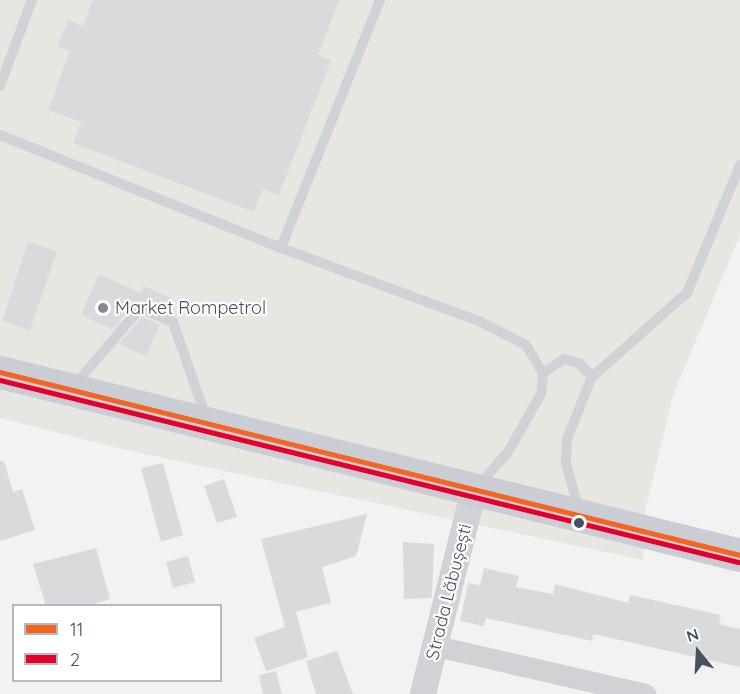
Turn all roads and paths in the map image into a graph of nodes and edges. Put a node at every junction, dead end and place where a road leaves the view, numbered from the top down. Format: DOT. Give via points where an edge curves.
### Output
graph roads {
  1 [pos="32,0"];
  2 [pos="380,0"];
  3 [pos="0,86"];
  4 [pos="0,135"];
  5 [pos="740,165"];
  6 [pos="281,248"];
  7 [pos="0,372"];
  8 [pos="543,372"];
  9 [pos="592,377"];
  10 [pos="70,391"];
  11 [pos="208,424"];
  12 [pos="474,490"];
  13 [pos="580,516"];
  14 [pos="740,555"];
  15 [pos="436,646"];
  16 [pos="423,694"];
  17 [pos="646,694"];
  1 -- 3 [label="lane"];
  2 -- 6 [label="lane"];
  4 -- 6 [label="lane"];
  5 -- 9 [label="lane" via="687,293"];
  6 -- 8 [label="lane" via="489,326 526,345"];
  7 -- 10 [label="main road"];
  8 -- 9 [label="lane" via="564,359 579,363"];
  8 -- 12 [label="lane" via="541,394 522,430"];
  9 -- 13 [label="lane" via="567,439 566,463"];
  10 -- 11 [label="main road"];
  10 -- 11 [label="lane" via="140,308 173,322"];
  11 -- 12 [label="main road"];
  12 -- 13 [label="main road"];
  12 -- 15 [label="street, Strada Lăbușești"];
  13 -- 14 [label="main road"];
  15 -- 16 [label="street, Strada Lăbușești"];
  15 -- 17 [label="street"];
}
